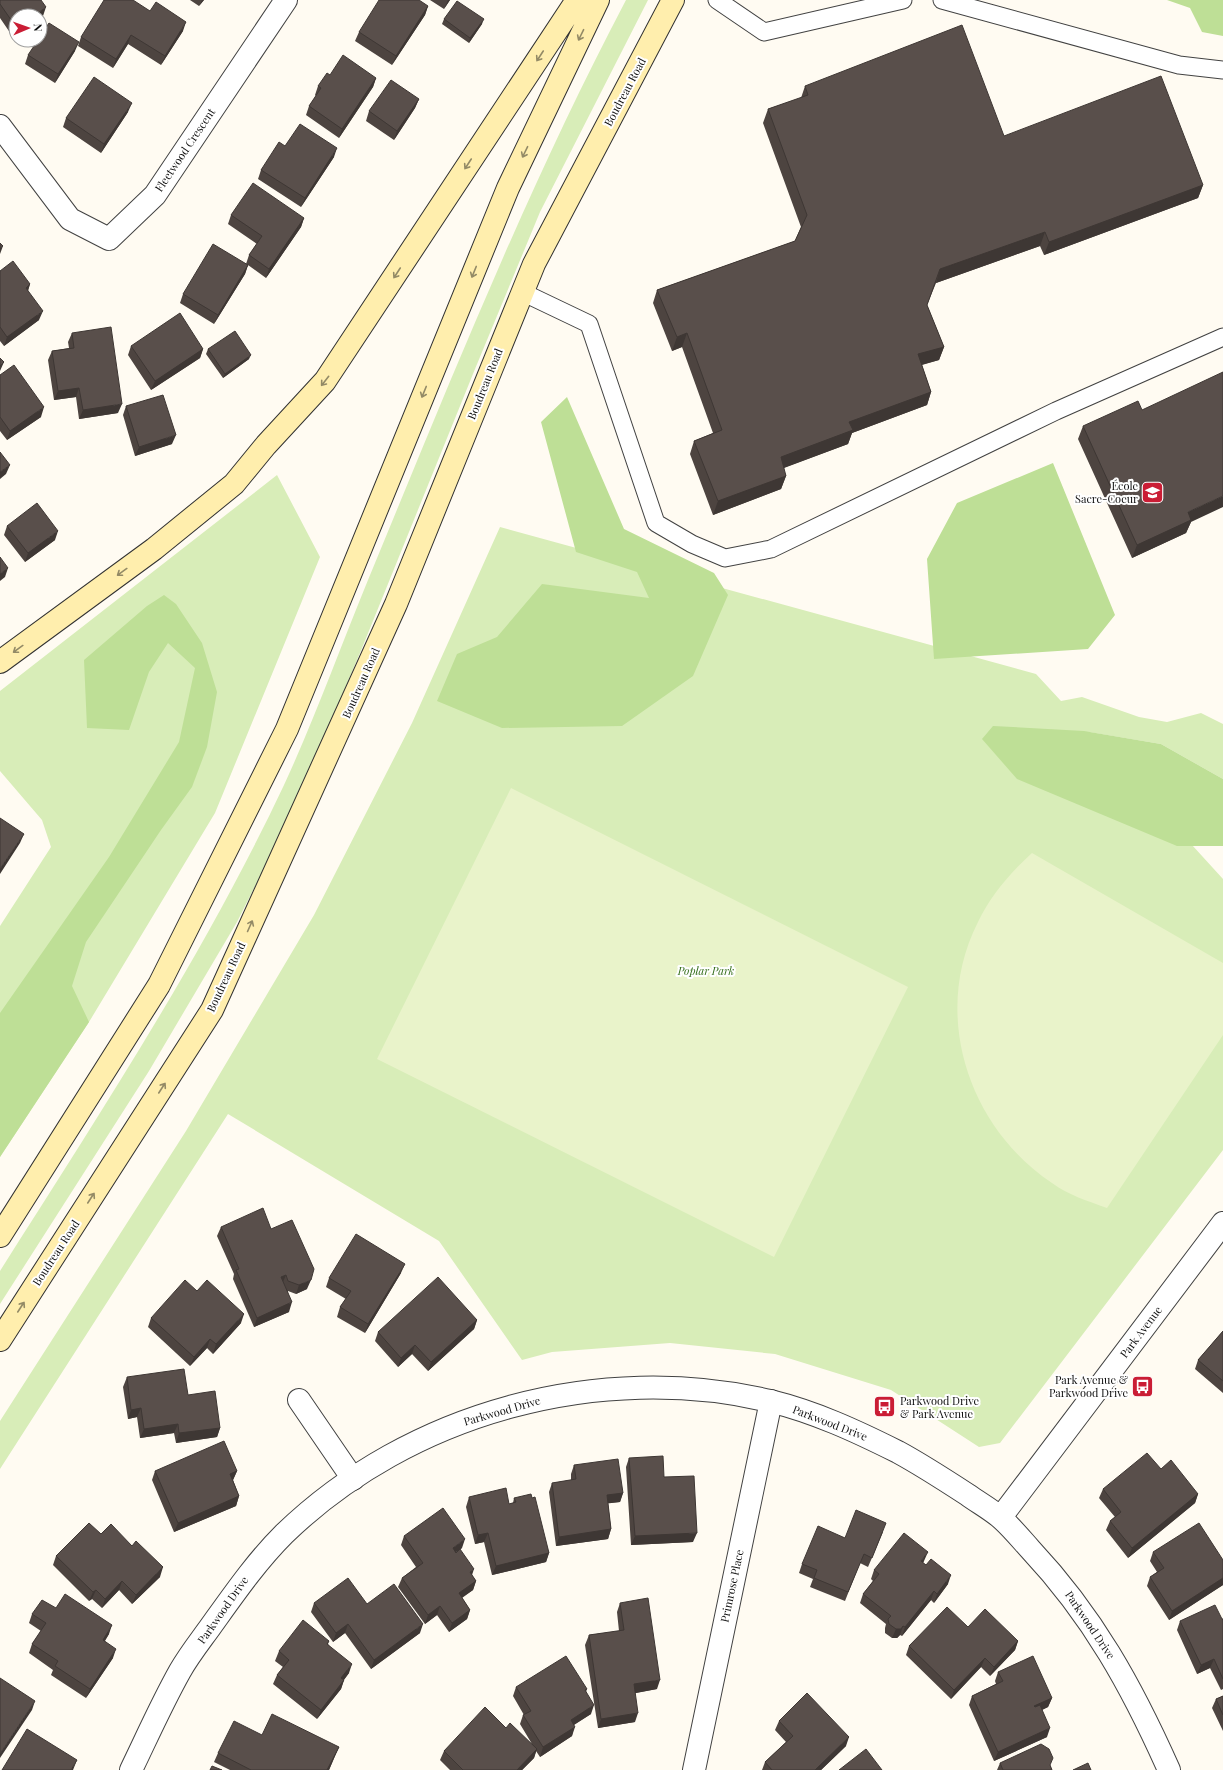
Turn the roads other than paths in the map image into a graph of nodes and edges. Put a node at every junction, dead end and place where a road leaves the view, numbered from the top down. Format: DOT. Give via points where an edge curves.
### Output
graph roads {
  1 [pos="286,0"];
  2 [pos="577,0"];
  3 [pos="598,0"];
  4 [pos="673,0"];
  5 [pos="717,0"];
  6 [pos="903,0"];
  7 [pos="942,0"];
  8 [pos="1223,70"];
  9 [pos="0,126"];
  10 [pos="522,292"];
  11 [pos="1223,337"];
  12 [pos="0,662"];
  13 [pos="1223,1223"];
  14 [pos="0,1236"];
  15 [pos="0,1340"];
  16 [pos="299,1400"];
  17 [pos="771,1401"];
  18 [pos="353,1479"];
  19 [pos="1001,1517"];
  20 [pos="131,1770"];
  21 [pos="694,1770"];
  22 [pos="1169,1770"];
  1 -- 9 [label="street, Fleetwood Crescent" via="155,195 109,239 70,219"];
  2 -- 12 [label="main road, one-way" via="325,381 234,484 156,547"];
  3 -- 14 [label="main road, one-way" via="508,188 287,729 159,985"];
  4 -- 10 [label="main road, Boudreau Road" via="534,264"];
  5 -- 6 [label="lane" via="764,32"];
  7 -- 8 [label="lane" via="1179,66"];
  10 -- 11 [label="lane" via="589,324 656,523 692,544 725,558 771,550 1056,411"];
  15 -- 10 [label="main road, Boudreau Road, one-way" via="212,1010 396,604"];
  13 -- 19 [label="street, Park Avenue"];
  16 -- 18 [label="street"];
  17 -- 18 [label="street, Parkwood Drive" via="725,1392 685,1388 631,1388 564,1395 485,1414 447,1428 404,1448"];
  17 -- 19 [label="street, Parkwood Drive" via="814,1414 856,1431 925,1466"];
  17 -- 21 [label="street, Primrose Place"];
  18 -- 20 [label="street, Parkwood Drive" via="302,1518 254,1566 181,1668"];
  19 -- 22 [label="street, Parkwood Drive" via="1059,1580 1104,1644 1144,1714"];
}
